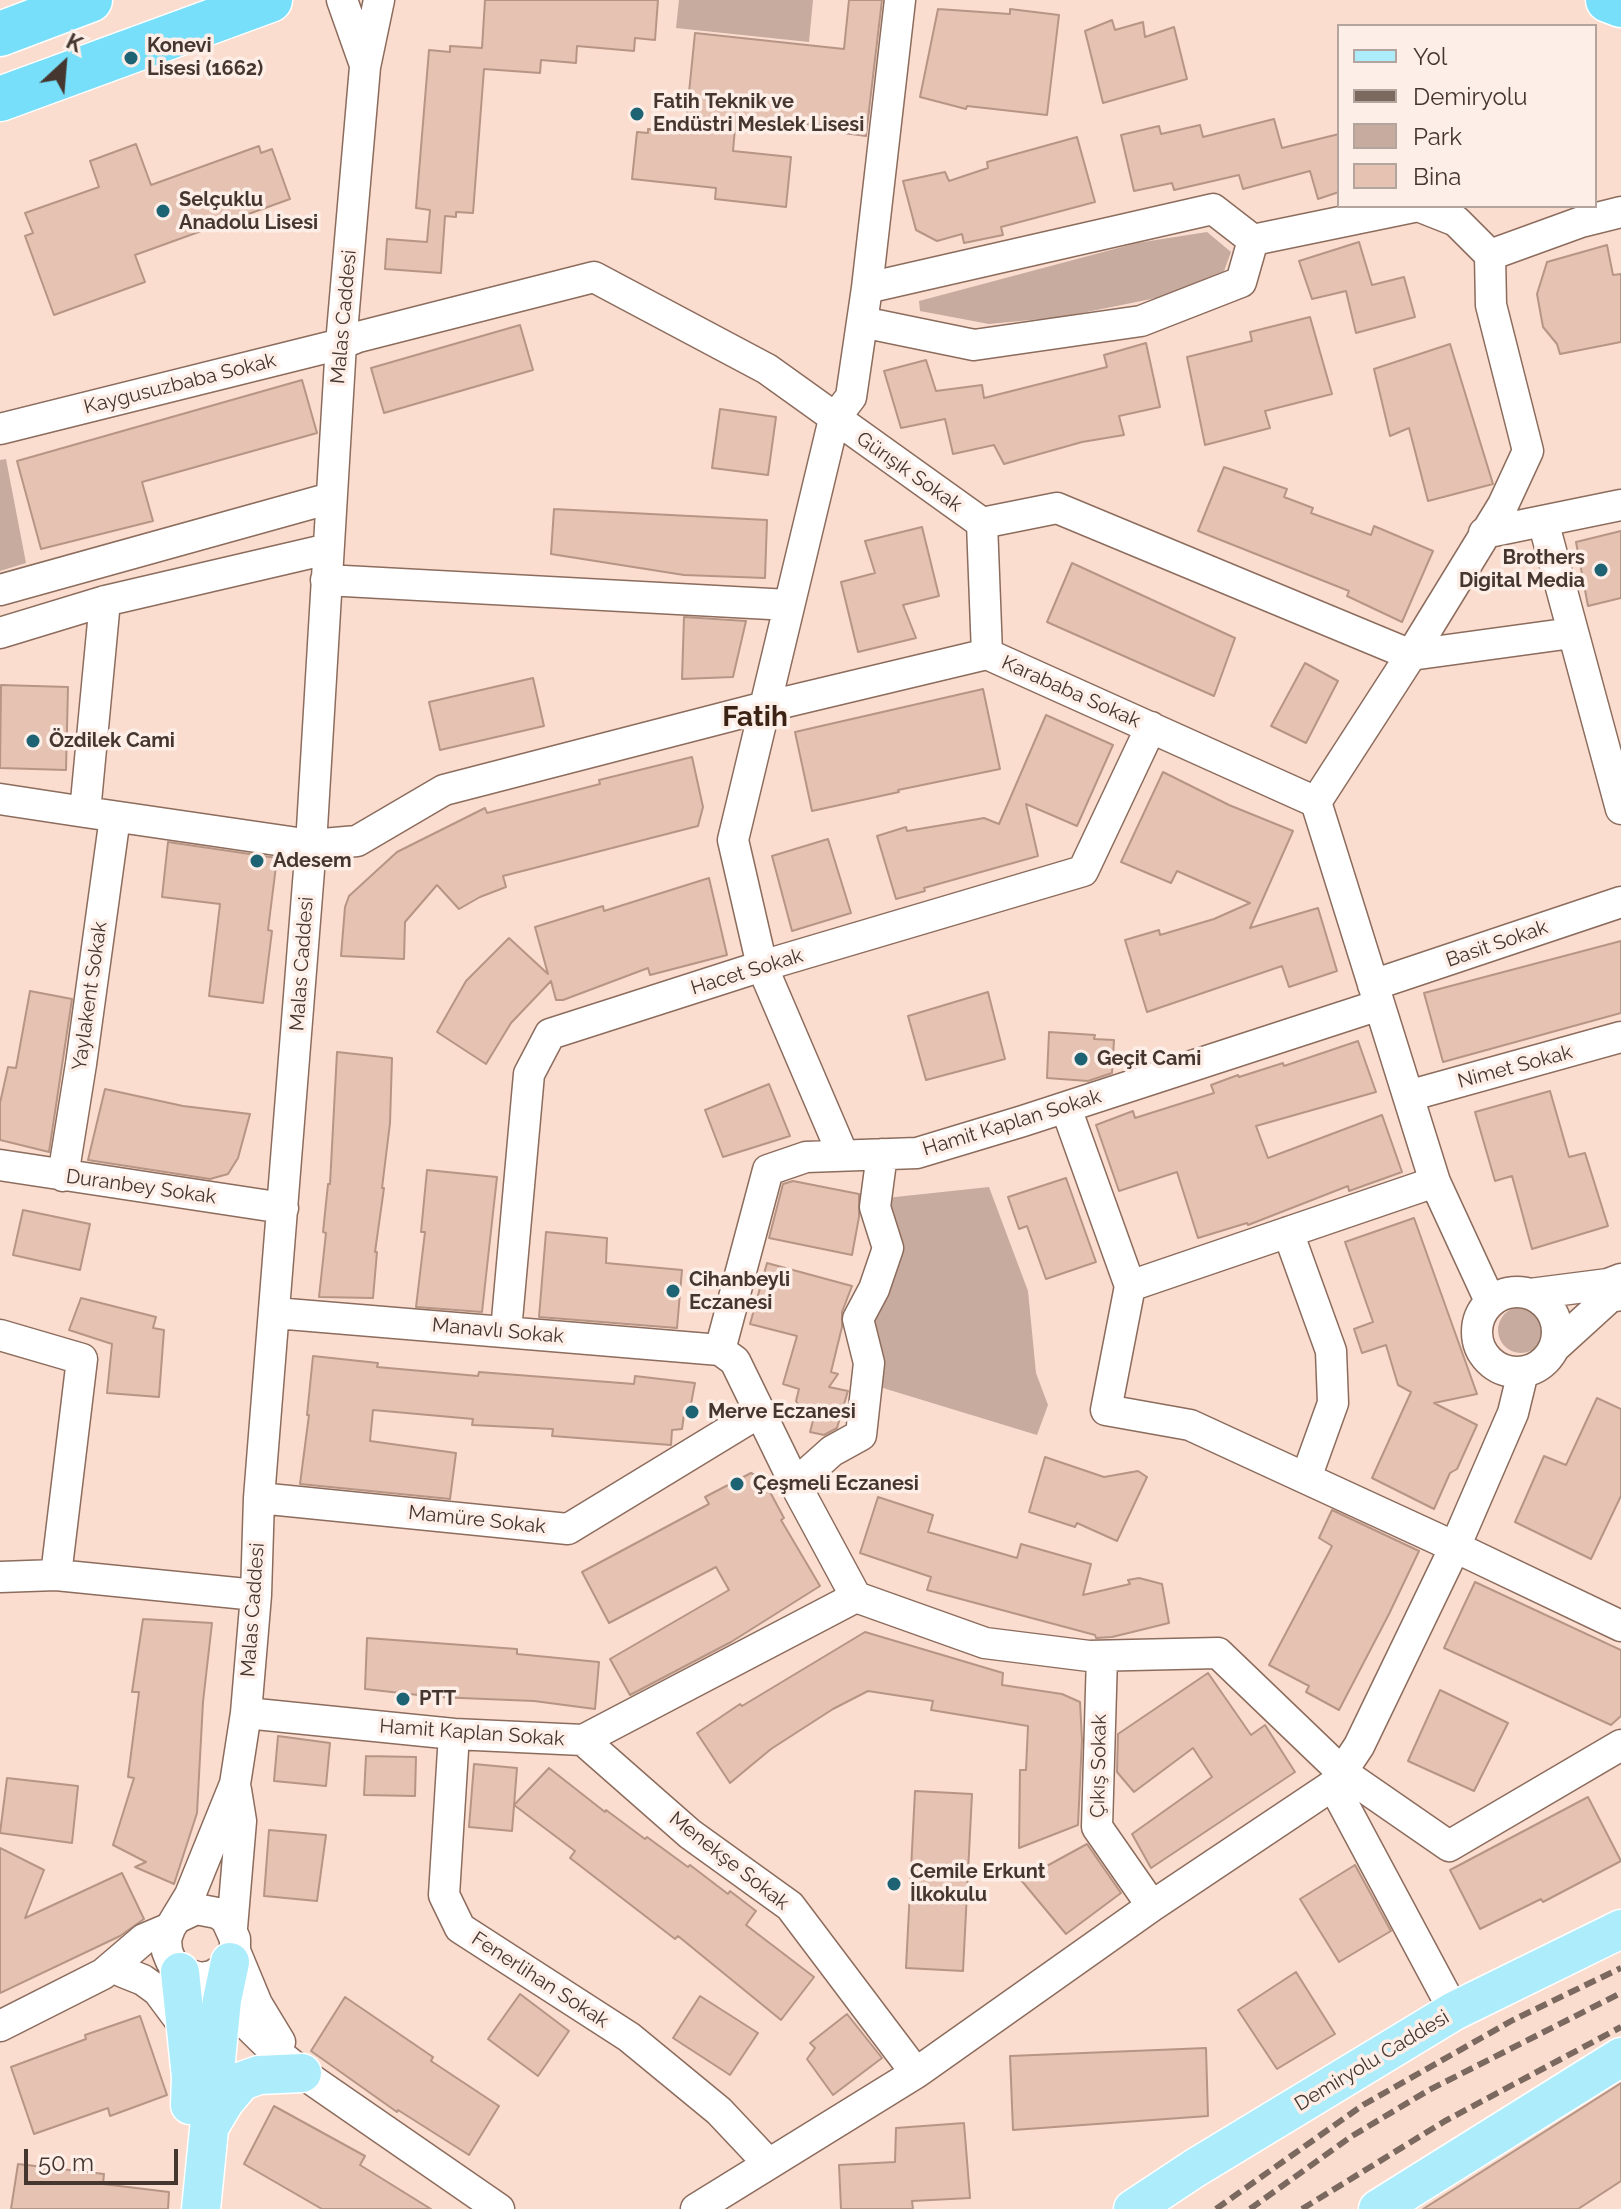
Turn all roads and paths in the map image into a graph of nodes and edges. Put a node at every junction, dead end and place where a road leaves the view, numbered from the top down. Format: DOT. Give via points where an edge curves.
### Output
graph roads {
  1 [pos="90,0"];
  2 [pos="342,0"];
  3 [pos="379,0"];
  4 [pos="900,0"];
  5 [pos="1608,0"];
  6 [pos="268,2"];
  7 [pos="1621,5"];
  8 [pos="0,34"];
  9 [pos="365,67"];
  10 [pos="0,99"];
  11 [pos="1408,208"];
  12 [pos="1423,208"];
  13 [pos="1621,212"];
  14 [pos="1253,240"];
  15 [pos="1490,255"];
  16 [pos="867,288"];
  17 [pos="862,322"];
  18 [pos="350,341"];
  19 [pos="834,419"];
  20 [pos="0,429"];
  21 [pos="331,498"];
  22 [pos="1621,505"];
  23 [pos="1543,521"];
  24 [pos="982,523"];
  25 [pos="1484,533"];
  26 [pos="328,549"];
  27 [pos="326,580"];
  28 [pos="0,590"];
  29 [pos="105,601"];
  30 [pos="789,605"];
  31 [pos="0,633"];
  32 [pos="1572,633"];
  33 [pos="987,654"];
  34 [pos="1411,655"];
  35 [pos="765,707"];
  36 [pos="1151,727"];
  37 [pos="0,799"];
  38 [pos="1316,802"];
  39 [pos="1621,809"];
  40 [pos="85,812"];
  41 [pos="115,817"];
  42 [pos="311,845"];
  43 [pos="1621,902"];
  44 [pos="762,966"];
  45 [pos="1376,995"];
  46 [pos="1621,1037"];
  47 [pos="1408,1096"];
  48 [pos="1066,1108"];
  49 [pos="882,1154"];
  50 [pos="843,1155"];
  51 [pos="0,1165"];
  52 [pos="63,1176"];
  53 [pos="1435,1182"];
  54 [pos="283,1208"];
  55 [pos="1288,1232"];
  56 [pos="1621,1279"];
  57 [pos="1130,1286"];
  58 [pos="1530,1294"];
  59 [pos="1621,1295"];
  60 [pos="1490,1301"];
  61 [pos="275,1313"];
  62 [pos="506,1331"];
  63 [pos="0,1335"];
  64 [pos="1555,1347"];
  65 [pos="720,1350"];
  66 [pos="1523,1372"];
  67 [pos="760,1412"];
  68 [pos="1306,1478"];
  69 [pos="795,1484"];
  70 [pos="259,1498"];
  71 [pos="1455,1547"];
  72 [pos="56,1575"];
  73 [pos="0,1577"];
  74 [pos="256,1595"];
  75 [pos="856,1597"];
  76 [pos="1621,1626"];
  77 [pos="1102,1656"];
  78 [pos="246,1713"];
  79 [pos="454,1734"];
  80 [pos="583,1740"];
  81 [pos="1621,1745"];
  82 [pos="1337,1778"];
  83 [pos="235,1784"];
  84 [pos="1152,1906"];
  85 [pos="173,1923"];
  86 [pos="1621,1929"];
  87 [pos="232,1947"];
  88 [pos="177,1970"];
  89 [pos="113,1973"];
  90 [pos="222,2000"];
  91 [pos="1454,2011"];
  92 [pos="0,2026"];
  93 [pos="187,2030"];
  94 [pos="1621,2057"];
  95 [pos="302,2073"];
  96 [pos="916,2073"];
  97 [pos="208,2129"];
  98 [pos="768,2163"];
  99 [pos="179,2209"];
  100 [pos="201,2209"];
  101 [pos="499,2209"];
  102 [pos="696,2209"];
  103 [pos="1133,2209"];
  104 [pos="1378,2209"];
  1 -- 8 [label="highway"];
  2 -- 9 [label="street"];
  3 -- 9 [label="street, Malas Caddesi"];
  4 -- 16 [label="street"];
  5 -- 7 [label="highway"];
  6 -- 10 [label="highway"];
  9 -- 18 [label="street, Malas Caddesi"];
  11 -- 14 [label="street"];
  12 -- 15 [label="street" via="1456,221"];
  13 -- 15 [label="street"];
  14 -- 16 [label="street" via="1213,209"];
  14 -- 17 [label="street" via="1241,282 1141,321 974,345"];
  15 -- 25 [label="street" via="1491,305 1528,451"];
  16 -- 17 [label="street"];
  17 -- 19 [label="street" via="851,397"];
  18 -- 19 [label="street, Gürışık Sokak" via="594,277 767,369"];
  18 -- 20 [label="street, Kaygusuzbaba Sokak"];
  18 -- 21 [label="street, Malas Caddesi"];
  19 -- 24 [label="street, Gürışık Sokak"];
  19 -- 30 [label="street"];
  21 -- 26 [label="street, Malas Caddesi"];
  21 -- 28 [label="street"];
  22 -- 23 [label="street"];
  23 -- 25 [label="street"];
  23 -- 32 [label="street"];
  24 -- 33 [label="street"];
  24 -- 34 [label="street, Gürışık Sokak" via="1057,508"];
  25 -- 34 [label="street"];
  26 -- 27 [label="street, Malas Caddesi"];
  26 -- 29 [label="street"];
  27 -- 30 [label="street"];
  27 -- 42 [label="street, Malas Caddesi"];
  29 -- 31 [label="street"];
  29 -- 40 [label="street"];
  30 -- 35 [label="street"];
  32 -- 34 [label="street"];
  32 -- 39 [label="street"];
  33 -- 35 [label="street, Karababa Sokak"];
  33 -- 36 [label="street, Karababa Sokak"];
  34 -- 38 [label="street"];
  35 -- 42 [label="street, Karababa Sokak" via="444,790 357,841"];
  35 -- 44 [label="street" via="733,840"];
  36 -- 38 [label="street, Karababa Sokak"];
  36 -- 44 [label="street, Hacet Sokak" via="1083,871"];
  37 -- 40 [label="street, Karababa Sokak"];
  38 -- 45 [label="street"];
  40 -- 41 [label="street, Karababa Sokak"];
  41 -- 42 [label="street, Karababa Sokak"];
  41 -- 52 [label="street, Yaylakent Sokak"];
  42 -- 54 [label="street, Malas Caddesi"];
  43 -- 45 [label="street, Basit Sokak"];
  44 -- 50 [label="street"];
  44 -- 62 [label="street, Hacet Sokak" via="550,1034 529,1074"];
  45 -- 47 [label="street"];
  45 -- 48 [label="street, Hamit Kaplan Sokak"];
  46 -- 47 [label="street, Nimet Sokak"];
  47 -- 53 [label="street"];
  48 -- 49 [label="street, Hamit Kaplan Sokak" via="917,1153"];
  48 -- 57 [label="street"];
  49 -- 50 [label="street, Hamit Kaplan Sokak"];
  49 -- 69 [label="street" via="875,1207 888,1248 858,1319 869,1363 861,1435 832,1451"];
  50 -- 65 [label="street, Hamit Kaplan Sokak" via="806,1157 768,1170"];
  51 -- 52 [label="street, Duranbey Sokak"];
  52 -- 54 [label="street, Duranbey Sokak"];
  53 -- 55 [label="street"];
  53 -- 60 [label="street"];
  54 -- 61 [label="street, Malas Caddesi"];
  55 -- 57 [label="street"];
  55 -- 68 [label="street" via="1331,1351 1333,1403"];
  56 -- 58 [label="street"];
  57 -- 68 [label="street" via="1106,1410 1190,1425"];
  58 -- 60 [label="street" via="1502,1294"];
  58 -- 64 [label="street" via="1552,1311"];
  59 -- 64 [label="street" via="1610,1297"];
  60 -- 66 [label="street" via="1477,1325 1481,1352 1502,1369"];
  61 -- 62 [label="street, Manavlı Sokak"];
  61 -- 70 [label="street, Malas Caddesi"];
  62 -- 65 [label="street, Manavlı Sokak"];
  63 -- 72 [label="street" via="82,1359"];
  64 -- 66 [label="street" via="1538,1367"];
  65 -- 67 [label="street" via="735,1361"];
  66 -- 71 [label="street" via="1513,1413"];
  67 -- 69 [label="street"];
  67 -- 70 [label="street, Mamüre Sokak" via="568,1529"];
  68 -- 71 [label="street"];
  69 -- 75 [label="street"];
  70 -- 74 [label="street, Malas Caddesi"];
  71 -- 76 [label="street"];
  71 -- 82 [label="street" via="1359,1746"];
  72 -- 73 [label="street"];
  72 -- 74 [label="street"];
  74 -- 78 [label="street, Malas Caddesi"];
  75 -- 77 [label="street" via="985,1643"];
  75 -- 80 [label="street, Hamit Kaplan Sokak"];
  77 -- 82 [label="street" via="1218,1653"];
  77 -- 84 [label="street, Çıkış Sokak" via="1097,1827"];
  78 -- 79 [label="street, Hamit Kaplan Sokak"];
  78 -- 83 [label="street, Malas Caddesi"];
  79 -- 80 [label="street, Hamit Kaplan Sokak"];
  79 -- 98 [label="street, Fenerlihan Sokak" via="444,1895 460,1928 629,2037 719,2111"];
  80 -- 96 [label="street, Menekşe Sokak" via="690,1834 790,1906"];
  81 -- 82 [label="street" via="1449,1846"];
  82 -- 84 [label="street"];
  82 -- 91 [label="street"];
  83 -- 85 [label="street" via="190,1895"];
  83 -- 87 [label="street" via="241,1821"];
  84 -- 96 [label="street"];
  85 -- 87 [label="street" via="196,1909 207,1909 226,1919"];
  85 -- 88 [label="street" via="167,1951"];
  85 -- 89 [label="street" via="144,1939"];
  86 -- 91 [label="main road, Demiryolu Caddesi"];
  87 -- 88 [label="street" via="212,1976"];
  87 -- 90 [label="main road"];
  87 -- 95 [label="street" via="272,2031"];
  88 -- 89 [label="street"];
  88 -- 93 [label="main road"];
  89 -- 92 [label="street"];
  89 -- 93 [label="street" via="143,1980 158,1991"];
  90 -- 95 [label="street"];
  90 -- 97 [label="main road"];
  91 -- 103 [label="main road, Demiryolu Caddesi"];
  93 -- 99 [label="main road" via="191,2077"];
  94 -- 104 [label="main road"];
  95 -- 97 [label="main road" via="242,2081"];
  95 -- 101 [label="street"];
  96 -- 98 [label="street"];
  97 -- 100 [label="main road"];
  98 -- 102 [label="street"];
}
